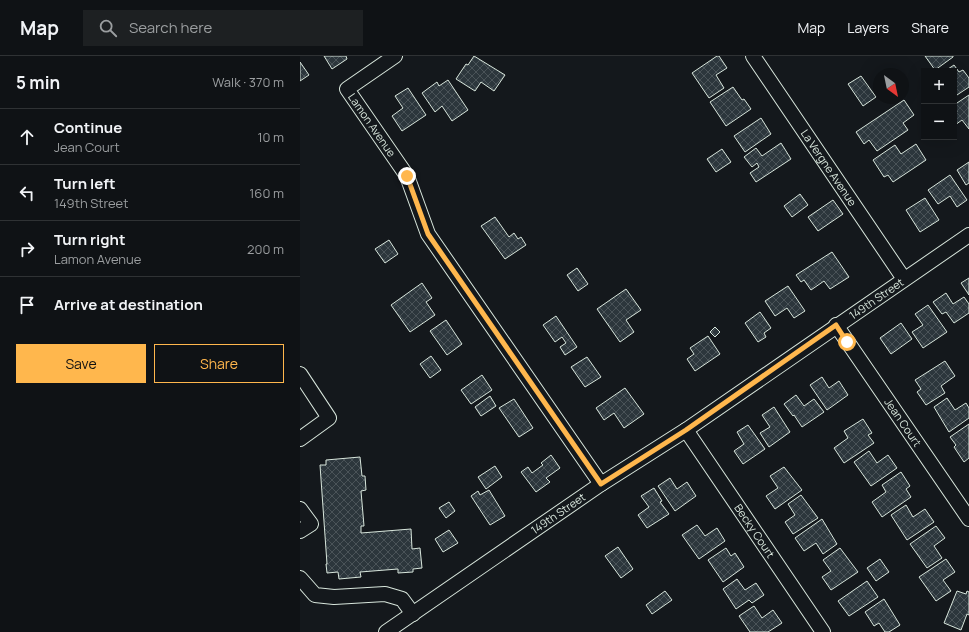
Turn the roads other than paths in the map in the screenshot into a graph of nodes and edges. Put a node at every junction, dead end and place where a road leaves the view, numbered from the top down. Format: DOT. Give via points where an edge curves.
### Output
graph roads {
  1 [pos="395,56"];
  2 [pos="753,56"];
  3 [pos="969,235"];
  4 [pos="904,279"];
  5 [pos="836,325"];
  6 [pos="302,381"];
  7 [pos="686,430"];
  8 [pos="300,439"];
  9 [pos="601,484"];
  10 [pos="300,510"];
  11 [pos="969,519"];
  12 [pos="300,531"];
  13 [pos="300,578"];
  14 [pos="413,614"];
  15 [pos="386,632"];
  16 [pos="824,632"];
  1 -- 9 [label="street, Lamon Avenue" via="347,89 407,176 428,234"];
  2 -- 4 [label="street, La Vergne Avenue"];
  3 -- 4 [label="street, 149th Street"];
  4 -- 5 [label="street, 149th Street"];
  5 -- 7 [label="street, 149th Street"];
  5 -- 11 [label="street, Jean Court"];
  6 -- 8 [label="street" via="329,418"];
  7 -- 9 [label="street, 149th Street"];
  7 -- 16 [label="street, Becky Court"];
  9 -- 14 [label="street, 149th Street"];
  10 -- 12 [label="street" via="311,524"];
  13 -- 14 [label="street" via="315,595 334,597 385,594 402,599"];
  14 -- 15 [label="street, 149th Street"];
}
